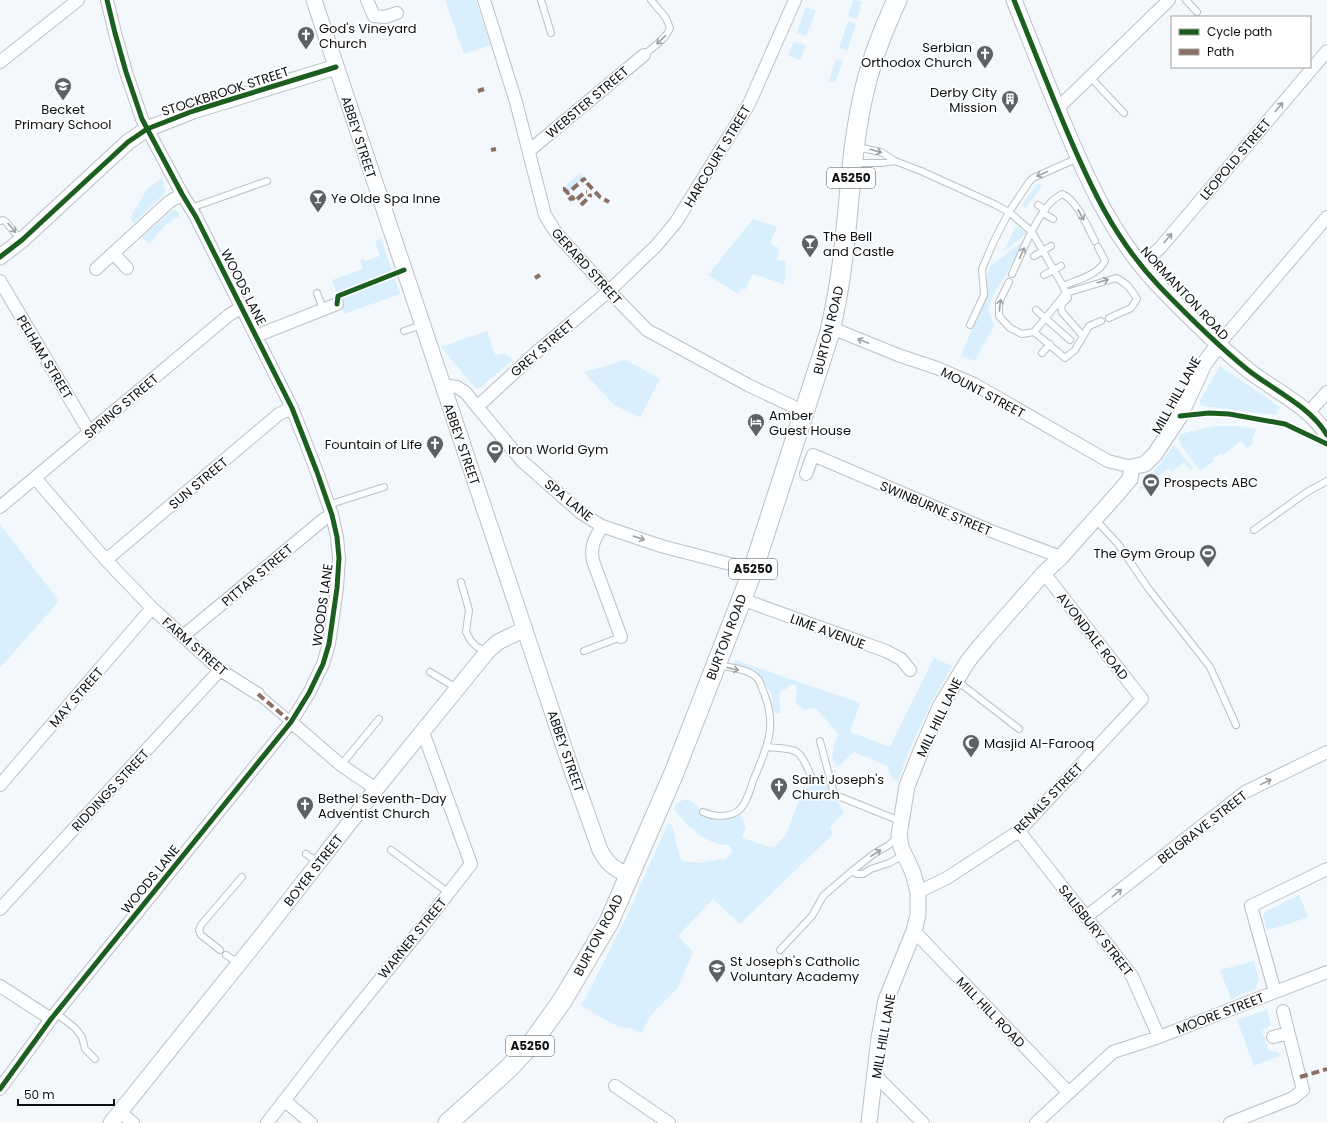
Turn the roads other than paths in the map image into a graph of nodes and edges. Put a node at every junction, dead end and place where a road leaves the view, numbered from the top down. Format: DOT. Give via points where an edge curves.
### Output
graph roads {
  1 [pos="78,0"];
  2 [pos="107,0"];
  3 [pos="314,0"];
  4 [pos="367,0"];
  5 [pos="484,0"];
  6 [pos="541,0"];
  7 [pos="652,0"];
  8 [pos="795,0"];
  9 [pos="897,0"];
  10 [pos="1014,0"];
  11 [pos="1169,0"];
  12 [pos="1186,0"];
  13 [pos="1197,12"];
  14 [pos="397,13"];
  15 [pos="551,33"];
  16 [pos="1327,51"];
  17 [pos="644,55"];
  18 [pos="0,62"];
  19 [pos="336,67"];
  20 [pos="1090,77"];
  21 [pos="1057,109"];
  22 [pos="1124,113"];
  23 [pos="147,129"];
  24 [pos="530,150"];
  25 [pos="854,154"];
  26 [pos="1078,158"];
  27 [pos="895,161"];
  28 [pos="267,181"];
  29 [pos="182,194"];
  30 [pos="1038,204"];
  31 [pos="191,208"];
  32 [pos="1044,211"];
  33 [pos="1009,212"];
  34 [pos="1327,217"];
  35 [pos="1053,219"];
  36 [pos="0,220"];
  37 [pos="1032,232"];
  38 [pos="22,240"];
  39 [pos="1051,246"];
  40 [pos="1043,251"];
  41 [pos="113,253"];
  42 [pos="1034,256"];
  43 [pos="0,257"];
  44 [pos="1141,265"];
  45 [pos="1061,266"];
  46 [pos="127,268"];
  47 [pos="96,270"];
  48 [pos="1054,270"];
  49 [pos="1012,274"];
  50 [pos="1044,276"];
  51 [pos="0,281"];
  52 [pos="1008,282"];
  53 [pos="1063,286"];
  54 [pos="608,291"];
  55 [pos="317,293"];
  56 [pos="1066,293"];
  57 [pos="337,304"];
  58 [pos="242,308"];
  59 [pos="323,309"];
  60 [pos="1036,310"];
  61 [pos="1046,318"];
  62 [pos="1109,318"];
  63 [pos="1101,321"];
  64 [pos="422,324"];
  65 [pos="970,325"];
  66 [pos="404,331"];
  67 [pos="1034,332"];
  68 [pos="829,335"];
  69 [pos="256,336"];
  70 [pos="1083,336"];
  71 [pos="1070,340"];
  72 [pos="1050,344"];
  73 [pos="1218,345"];
  74 [pos="1042,353"];
  75 [pos="442,385"];
  76 [pos="1327,392"];
  77 [pos="477,407"];
  78 [pos="292,408"];
  79 [pos="805,412"];
  80 [pos="1308,413"];
  81 [pos="90,433"];
  82 [pos="1327,435"];
  83 [pos="1132,467"];
  84 [pos="806,474"];
  85 [pos="35,478"];
  86 [pos="1327,481"];
  87 [pos="384,487"];
  88 [pos="0,507"];
  89 [pos="330,510"];
  90 [pos="1095,519"];
  91 [pos="602,526"];
  92 [pos="1254,530"];
  93 [pos="1061,556"];
  94 [pos="106,560"];
  95 [pos="753,570"];
  96 [pos="1044,573"];
  97 [pos="461,582"];
  98 [pos="741,599"];
  99 [pos="152,608"];
  100 [pos="525,629"];
  101 [pos="183,636"];
  102 [pos="621,637"];
  103 [pos="584,651"];
  104 [pos="487,652"];
  105 [pos="716,665"];
  106 [pos="220,670"];
  107 [pos="910,670"];
  108 [pos="430,672"];
  109 [pos="956,680"];
  110 [pos="458,689"];
  111 [pos="258,694"];
  112 [pos="1142,699"];
  113 [pos="379,720"];
  114 [pos="291,722"];
  115 [pos="1236,725"];
  116 [pos="1020,729"];
  117 [pos="423,732"];
  118 [pos="820,741"];
  119 [pos="767,747"];
  120 [pos="1327,752"];
  121 [pos="341,765"];
  122 [pos="813,780"];
  123 [pos="0,785"];
  124 [pos="376,789"];
  125 [pos="703,812"];
  126 [pos="900,828"];
  127 [pos="1019,831"];
  128 [pos="391,850"];
  129 [pos="904,855"];
  130 [pos="1327,869"];
  131 [pos="852,871"];
  132 [pos="629,876"];
  133 [pos="242,878"];
  134 [pos="918,892"];
  135 [pos="449,893"];
  136 [pos="0,909"];
  137 [pos="1086,917"];
  138 [pos="914,931"];
  139 [pos="220,950"];
  140 [pos="780,950"];
  141 [pos="1327,972"];
  142 [pos="0,986"];
  143 [pos="1275,992"];
  144 [pos="1283,1010"];
  145 [pos="53,1016"];
  146 [pos="1288,1033"];
  147 [pos="1159,1037"];
  148 [pos="1273,1037"];
  149 [pos="95,1058"];
  150 [pos="875,1075"];
  151 [pos="615,1086"];
  152 [pos="0,1089"];
  153 [pos="1068,1092"];
  154 [pos="285,1101"];
  155 [pos="115,1118"];
  156 [pos="133,1123"];
  157 [pos="267,1123"];
  158 [pos="311,1123"];
  159 [pos="448,1123"];
  160 [pos="669,1123"];
  161 [pos="869,1123"];
  162 [pos="923,1123"];
  163 [pos="1036,1123"];
  164 [pos="1230,1123"];
  1 -- 18 [label="street"];
  2 -- 23 [label="street, WOODS LANE" via="126,72"];
  3 -- 19 [label="street, ABBEY STREET"];
  4 -- 14 [label="street" via="374,16 385,17"];
  5 -- 24 [label="street, GERARD STREET"];
  6 -- 15 [label="lane"];
  7 -- 17 [label="lane, one-way" via="666,18 670,28 667,35"];
  8 -- 54 [label="street, HARCOURT STREET" via="749,104 691,200 656,246"];
  9 -- 25 [label="main road, BURTON ROAD / A5250" via="871,65 858,119"];
  10 -- 21 [label="street, NORMANTON ROAD"];
  11 -- 20 [label="street"];
  12 -- 13 [label="lane"];
  44 -- 16 [label="street, LEOPOLD STREET, one-way" via="1160,248"];
  17 -- 24 [label="street, WEBSTER STREET"];
  19 -- 23 [label="street, STOCKBROOK STREET" via="192,111"];
  19 -- 64 [label="street, ABBEY STREET"];
  20 -- 21 [label="street"];
  20 -- 22 [label="lane"];
  21 -- 26 [label="street, NORMANTON ROAD"];
  23 -- 29 [label="street, WOODS LANE"];
  23 -- 38 [label="street, STOCKBROOK STREET" via="128,142"];
  24 -- 54 [label="street, GERARD STREET" via="540,197 549,222"];
  25 -- 27 [label="lane" via="880,163"];
  25 -- 27 [label="lane, one-way" via="881,152"];
  25 -- 68 [label="main road, BURTON ROAD / A5250" via="842,272"];
  26 -- 33 [label="lane, one-way" via="1028,182"];
  26 -- 44 [label="street, NORMANTON ROAD" via="1110,222"];
  27 -- 33 [label="lane"];
  28 -- 31 [label="lane"];
  29 -- 31 [label="street, WOODS LANE"];
  29 -- 41 [label="street" via="169,202"];
  30 -- 32 [label="lane"];
  31 -- 58 [label="street, WOODS LANE"];
  32 -- 35 [label="lane"];
  32 -- 37 [label="lane"];
  32 -- 53 [label="lane, one-way" via="1052,200 1062,194 1069,197 1105,260 1103,265 1088,275"];
  33 -- 37 [label="lane"];
  33 -- 65 [label="lane" via="982,269 984,295"];
  34 -- 73 [label="street"];
  36 -- 38 [label="lane, one-way" via="6,222"];
  37 -- 40 [label="lane"];
  49 -- 37 [label="lane, one-way"];
  38 -- 43 [label="street, STOCKBROOK STREET"];
  39 -- 40 [label="lane"];
  40 -- 42 [label="lane"];
  40 -- 48 [label="lane"];
  41 -- 46 [label="street"];
  41 -- 47 [label="street"];
  44 -- 73 [label="street, NORMANTON ROAD"];
  45 -- 48 [label="lane"];
  48 -- 50 [label="lane"];
  48 -- 53 [label="lane"];
  51 -- 81 [label="street, PELHAM STREET"];
  67 -- 52 [label="lane, one-way" via="1022,334 1010,328 999,316 999,302"];
  53 -- 56 [label="lane"];
  54 -- 77 [label="street, GREY STREET"];
  54 -- 79 [label="street, GERARD STREET" via="656,336"];
  55 -- 59 [label="lane"];
  56 -- 61 [label="lane"];
  56 -- 62 [label="lane, one-way" via="1116,278 1124,282 1137,299 1131,308"];
  56 -- 70 [label="lane" via="1068,298 1061,305 1062,312"];
  57 -- 59 [label="street"];
  58 -- 69 [label="street, WOODS LANE"];
  58 -- 81 [label="street, SPRING STREET" via="229,315"];
  59 -- 69 [label="street"];
  60 -- 61 [label="lane"];
  61 -- 67 [label="lane"];
  61 -- 71 [label="lane"];
  63 -- 70 [label="lane" via="1089,326"];
  64 -- 66 [label="lane"];
  64 -- 75 [label="street, ABBEY STREET"];
  67 -- 72 [label="lane"];
  68 -- 79 [label="main road, BURTON ROAD / A5250"];
  83 -- 68 [label="street, MOUNT STREET, one-way" via="1108,461 974,384 839,331"];
  69 -- 78 [label="street, WOODS LANE"];
  70 -- 72 [label="lane" via="1075,350 1064,358"];
  72 -- 74 [label="lane"];
  73 -- 80 [label="street, NORMANTON ROAD"];
  73 -- 83 [label="street, MILL HILL LANE" via="1204,364 1180,416 1155,454 1145,464"];
  75 -- 77 [label="street, SPA LANE" via="457,387 465,392"];
  75 -- 100 [label="street, ABBEY STREET"];
  76 -- 80 [label="street"];
  77 -- 91 [label="street, SPA LANE" via="522,461 581,513"];
  78 -- 89 [label="street, WOODS LANE"];
  78 -- 94 [label="street, SUN STREET" via="279,414"];
  79 -- 95 [label="main road, BURTON ROAD / A5250"];
  80 -- 82 [label="street, NORMANTON ROAD"];
  81 -- 85 [label="street, SPRING STREET"];
  83 -- 90 [label="street, MILL HILL LANE" via="1130,479"];
  84 -- 93 [label="street, SWINBURNE STREET" via="813,455 991,531"];
  85 -- 88 [label="street, SPRING STREET"];
  85 -- 94 [label="street, FARM STREET"];
  86 -- 92 [label="lane" via="1307,492"];
  87 -- 89 [label="lane"];
  89 -- 101 [label="street, PITTAR STREET" via="324,519"];
  89 -- 114 [label="street, WOODS LANE" via="339,558 333,625 323,664"];
  90 -- 93 [label="street, MILL HILL LANE"];
  90 -- 115 [label="lane" via="1118,544 1148,588 1210,667"];
  91 -- 95 [label="street, SPA LANE, one-way" via="661,546"];
  91 -- 102 [label="street" via="591,551"];
  93 -- 96 [label="street, MILL HILL LANE"];
  94 -- 99 [label="street, FARM STREET"];
  95 -- 98 [label="main road, BURTON ROAD / A5250"];
  96 -- 109 [label="street, MILL HILL LANE" via="986,638"];
  96 -- 112 [label="street, AVONDALE ROAD"];
  97 -- 104 [label="lane" via="469,610 466,632 477,647"];
  98 -- 105 [label="main road, BURTON ROAD / A5250"];
  98 -- 107 [label="street, LIME AVENUE" via="886,651 901,659"];
  99 -- 101 [label="street, FARM STREET"];
  99 -- 123 [label="street, MAY STREET"];
  100 -- 104 [label="street, BOYER STREET" via="498,642"];
  100 -- 132 [label="street, ABBEY STREET" via="600,850 612,867"];
  101 -- 106 [label="street, FARM STREET"];
  102 -- 103 [label="lane"];
  104 -- 110 [label="street, BOYER STREET"];
  105 -- 119 [label="lane, one-way" via="749,673 759,680 768,703 771,725"];
  105 -- 132 [label="main road, BURTON ROAD / A5250" via="674,773"];
  106 -- 111 [label="street, FARM STREET"];
  106 -- 136 [label="street, RIDDINGS STREET"];
  108 -- 110 [label="lane"];
  109 -- 116 [label="lane"];
  109 -- 126 [label="street, MILL HILL LANE" via="940,707 907,786"];
  110 -- 117 [label="street, BOYER STREET"];
  111 -- 114 [label="street, FARM STREET"];
  112 -- 127 [label="street, RENALS STREET"];
  113 -- 121 [label="lane"];
  114 -- 121 [label="street, FARM STREET"];
  114 -- 145 [label="street, WOODS LANE"];
  117 -- 124 [label="street, BOYER STREET"];
  117 -- 135 [label="street, WARNER STREET" via="471,864"];
  118 -- 126 [label="lane" via="833,790 838,796"];
  119 -- 122 [label="lane" via="797,752"];
  119 -- 125 [label="lane" via="741,808 731,815 724,816 713,816"];
  137 -- 120 [label="street, BELGRAVE STREET, one-way" via="1245,792"];
  121 -- 124 [label="street, FARM STREET"];
  124 -- 155 [label="street, BOYER STREET" via="312,858 262,935 233,958"];
  126 -- 129 [label="street, MILL HILL LANE"];
  131 -- 126 [label="lane, one-way" via="889,845"];
  127 -- 134 [label="street, RENALS STREET" via="947,878"];
  127 -- 137 [label="street, SALISBURY STREET"];
  128 -- 135 [label="lane"];
  129 -- 131 [label="lane" via="863,874"];
  129 -- 134 [label="street, MILL HILL LANE"];
  130 -- 143 [label="street" via="1251,906"];
  131 -- 140 [label="lane" via="823,896 812,916"];
  132 -- 159 [label="main road, BURTON ROAD / A5250" via="609,922 562,1001 539,1034 509,1068"];
  133 -- 139 [label="lane" via="199,930 201,935"];
  134 -- 138 [label="street, MILL HILL LANE" via="918,915"];
  135 -- 154 [label="street, WARNER STREET"];
  137 -- 147 [label="street, SALISBURY STREET" via="1132,976"];
  138 -- 150 [label="street, MILL HILL LANE" via="886,1000"];
  138 -- 153 [label="street, MILL HILL ROAD"];
  141 -- 143 [label="street, MOORE STREET"];
  142 -- 145 [label="street"];
  143 -- 147 [label="street, MOORE STREET"];
  144 -- 146 [label="street"];
  145 -- 149 [label="lane" via="75,1028 82,1037 85,1049"];
  145 -- 152 [label="street, WOODS LANE"];
  146 -- 148 [label="street"];
  146 -- 164 [label="street" via="1303,1090 1293,1098"];
  147 -- 153 [label="street, MOORE STREET" via="1112,1052"];
  150 -- 161 [label="street, MILL HILL LANE"];
  150 -- 162 [label="street"];
  151 -- 160 [label="street"];
  153 -- 163 [label="street"];
  154 -- 157 [label="street, WARNER STREET"];
  154 -- 158 [label="street"];
  155 -- 156 [label="street"];
}
